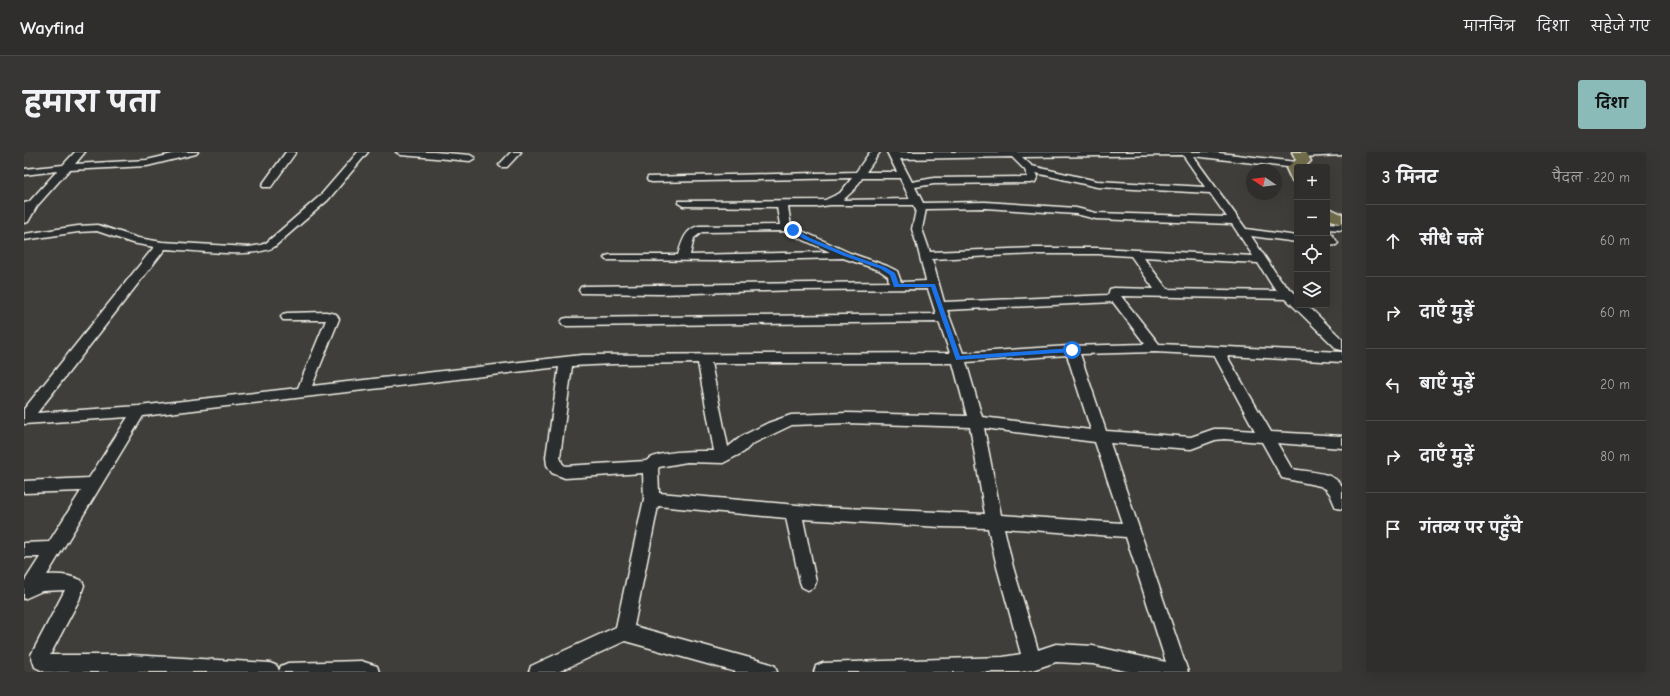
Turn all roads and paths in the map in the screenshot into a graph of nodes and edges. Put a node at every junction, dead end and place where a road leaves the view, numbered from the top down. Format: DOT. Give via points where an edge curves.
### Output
graph roads {
  1 [pos="80,152"];
  2 [pos="193,152"];
  3 [pos="291,152"];
  4 [pos="363,152"];
  5 [pos="401,152"];
  6 [pos="516,152"];
  7 [pos="875,152"];
  8 [pos="1173,152"];
  9 [pos="1014,153"];
  10 [pos="1186,153"];
  11 [pos="893,154"];
  12 [pos="1340,154"];
  13 [pos="470,158"];
  14 [pos="1298,162"];
  15 [pos="504,165"];
  16 [pos="68,167"];
  17 [pos="1029,168"];
  18 [pos="24,172"];
  19 [pos="859,175"];
  20 [pos="652,179"];
  21 [pos="906,180"];
  22 [pos="1032,180"];
  23 [pos="1080,181"];
  24 [pos="267,185"];
  25 [pos="1213,190"];
  26 [pos="683,202"];
  27 [pos="828,203"];
  28 [pos="782,204"];
  29 [pos="918,204"];
  30 [pos="28,205"];
  31 [pos="1330,214"];
  32 [pos="24,220"];
  33 [pos="1342,220"];
  34 [pos="1235,221"];
  35 [pos="1330,226"];
  36 [pos="1342,227"];
  37 [pos="786,228"];
  38 [pos="1243,232"];
  39 [pos="24,237"];
  40 [pos="1294,239"];
  41 [pos="162,245"];
  42 [pos="1135,254"];
  43 [pos="846,255"];
  44 [pos="926,256"];
  45 [pos="610,258"];
  46 [pos="683,258"];
  47 [pos="1261,260"];
  48 [pos="934,285"];
  49 [pos="896,286"];
  50 [pos="585,290"];
  51 [pos="1162,291"];
  52 [pos="1116,298"];
  53 [pos="1293,298"];
  54 [pos="1303,308"];
  55 [pos="942,312"];
  56 [pos="287,317"];
  57 [pos="567,322"];
  58 [pos="1342,346"];
  59 [pos="1154,348"];
  60 [pos="1072,350"];
  61 [pos="1218,351"];
  62 [pos="1342,357"];
  63 [pos="958,358"];
  64 [pos="704,359"];
  65 [pos="566,362"];
  66 [pos="304,392"];
  67 [pos="140,411"];
  68 [pos="24,419"];
  69 [pos="976,422"];
  70 [pos="1100,437"];
  71 [pos="1268,438"];
  72 [pos="1342,442"];
  73 [pos="723,457"];
  74 [pos="650,466"];
  75 [pos="94,484"];
  76 [pos="24,487"];
  77 [pos="652,499"];
  78 [pos="1342,503"];
  79 [pos="793,511"];
  80 [pos="994,521"];
  81 [pos="1132,531"];
  82 [pos="53,549"];
  83 [pos="24,550"];
  84 [pos="808,582"];
  85 [pos="27,589"];
  86 [pos="624,632"];
  87 [pos="1032,661"];
  88 [pos="1004,669"];
  89 [pos="270,672"];
  90 [pos="288,672"];
  91 [pos="370,672"];
  92 [pos="538,672"];
  93 [pos="768,672"];
  94 [pos="823,672"];
  95 [pos="1171,672"];
  96 [pos="1179,672"];
  1 -- 16 [label="street"];
  2 -- 16 [label="street" via="147,163"];
  3 -- 24 [label="street"];
  4 -- 41 [label="street" via="324,198 264,248 249,250"];
  5 -- 13 [label="street"];
  6 -- 15 [label="street"];
  7 -- 19 [label="street"];
  8 -- 9 [label="street"];
  8 -- 10 [label="street"];
  9 -- 11 [label="street"];
  9 -- 17 [label="street"];
  10 -- 14 [label="street"];
  10 -- 25 [label="street"];
  11 -- 21 [label="street"];
  12 -- 14 [label="street"];
  16 -- 18 [label="street"];
  16 -- 30 [label="street"];
  17 -- 22 [label="street"];
  17 -- 23 [label="street"];
  19 -- 20 [label="street"];
  19 -- 21 [label="street"];
  19 -- 27 [label="street" via="841,198"];
  21 -- 22 [label="street"];
  21 -- 29 [label="street"];
  22 -- 23 [label="street"];
  23 -- 25 [label="street"];
  25 -- 34 [label="street"];
  26 -- 28 [label="street"];
  27 -- 28 [label="street"];
  27 -- 29 [label="street"];
  28 -- 37 [label="street"];
  29 -- 34 [label="street" via="985,205 1076,211 1096,216"];
  29 -- 44 [label="street" via="921,210 917,229"];
  30 -- 32 [label="street"];
  31 -- 33 [label="highway"];
  34 -- 38 [label="street"];
  35 -- 36 [label="street"];
  37 -- 43 [label="street"];
  37 -- 46 [label="street" via="699,229 689,237"];
  38 -- 40 [label="street"];
  38 -- 47 [label="street"];
  39 -- 41 [label="street" via="98,228 136,241"];
  41 -- 68 [label="street"];
  42 -- 44 [label="street" via="1098,251"];
  42 -- 47 [label="street"];
  42 -- 51 [label="street"];
  43 -- 46 [label="street"];
  43 -- 49 [label="street" via="893,274"];
  44 -- 48 [label="street"];
  45 -- 46 [label="street"];
  47 -- 53 [label="street" via="1277,284"];
  48 -- 49 [label="street"];
  48 -- 55 [label="street"];
  49 -- 50 [label="street"];
  51 -- 52 [label="street" via="1116,291"];
  51 -- 53 [label="street"];
  52 -- 55 [label="street"];
  52 -- 59 [label="street"];
  54 -- 58 [label="street"];
  55 -- 57 [label="street"];
  55 -- 63 [label="street"];
  56 -- 66 [label="street" via="326,316 333,319"];
  59 -- 60 [label="street"];
  59 -- 61 [label="street"];
  60 -- 63 [label="street"];
  60 -- 70 [label="street"];
  61 -- 62 [label="street"];
  61 -- 71 [label="street"];
  63 -- 64 [label="street"];
  63 -- 69 [label="street"];
  64 -- 65 [label="street"];
  64 -- 73 [label="street"];
  65 -- 66 [label="street"];
  65 -- 74 [label="street" via="553,457 558,470 565,472"];
  66 -- 67 [label="street"];
  67 -- 68 [label="street"];
  67 -- 75 [label="street"];
  69 -- 70 [label="street"];
  69 -- 73 [label="street" via="847,418 791,420 747,440"];
  69 -- 80 [label="street"];
  70 -- 71 [label="street" via="1191,443 1219,435"];
  70 -- 81 [label="street"];
  71 -- 72 [label="street"];
  71 -- 78 [label="street" via="1287,474 1331,484"];
  73 -- 74 [label="street" via="687,456 655,462"];
  74 -- 77 [label="street"];
  75 -- 76 [label="street"];
  75 -- 82 [label="street"];
  77 -- 79 [label="street"];
  77 -- 86 [label="street"];
  79 -- 80 [label="street"];
  79 -- 84 [label="street"];
  80 -- 81 [label="street"];
  80 -- 87 [label="street"];
  81 -- 96 [label="street"];
  82 -- 83 [label="street"];
  82 -- 85 [label="street"];
  85 -- 89 [label="street" via="38,583 65,582 75,585 74,594 40,655 41,661 47,664 125,664"];
  86 -- 92 [label="street"];
  86 -- 93 [label="street"];
  87 -- 88 [label="street"];
  87 -- 95 [label="street" via="1056,653 1093,655"];
  88 -- 94 [label="street"];
  90 -- 91 [label="street"];
}
